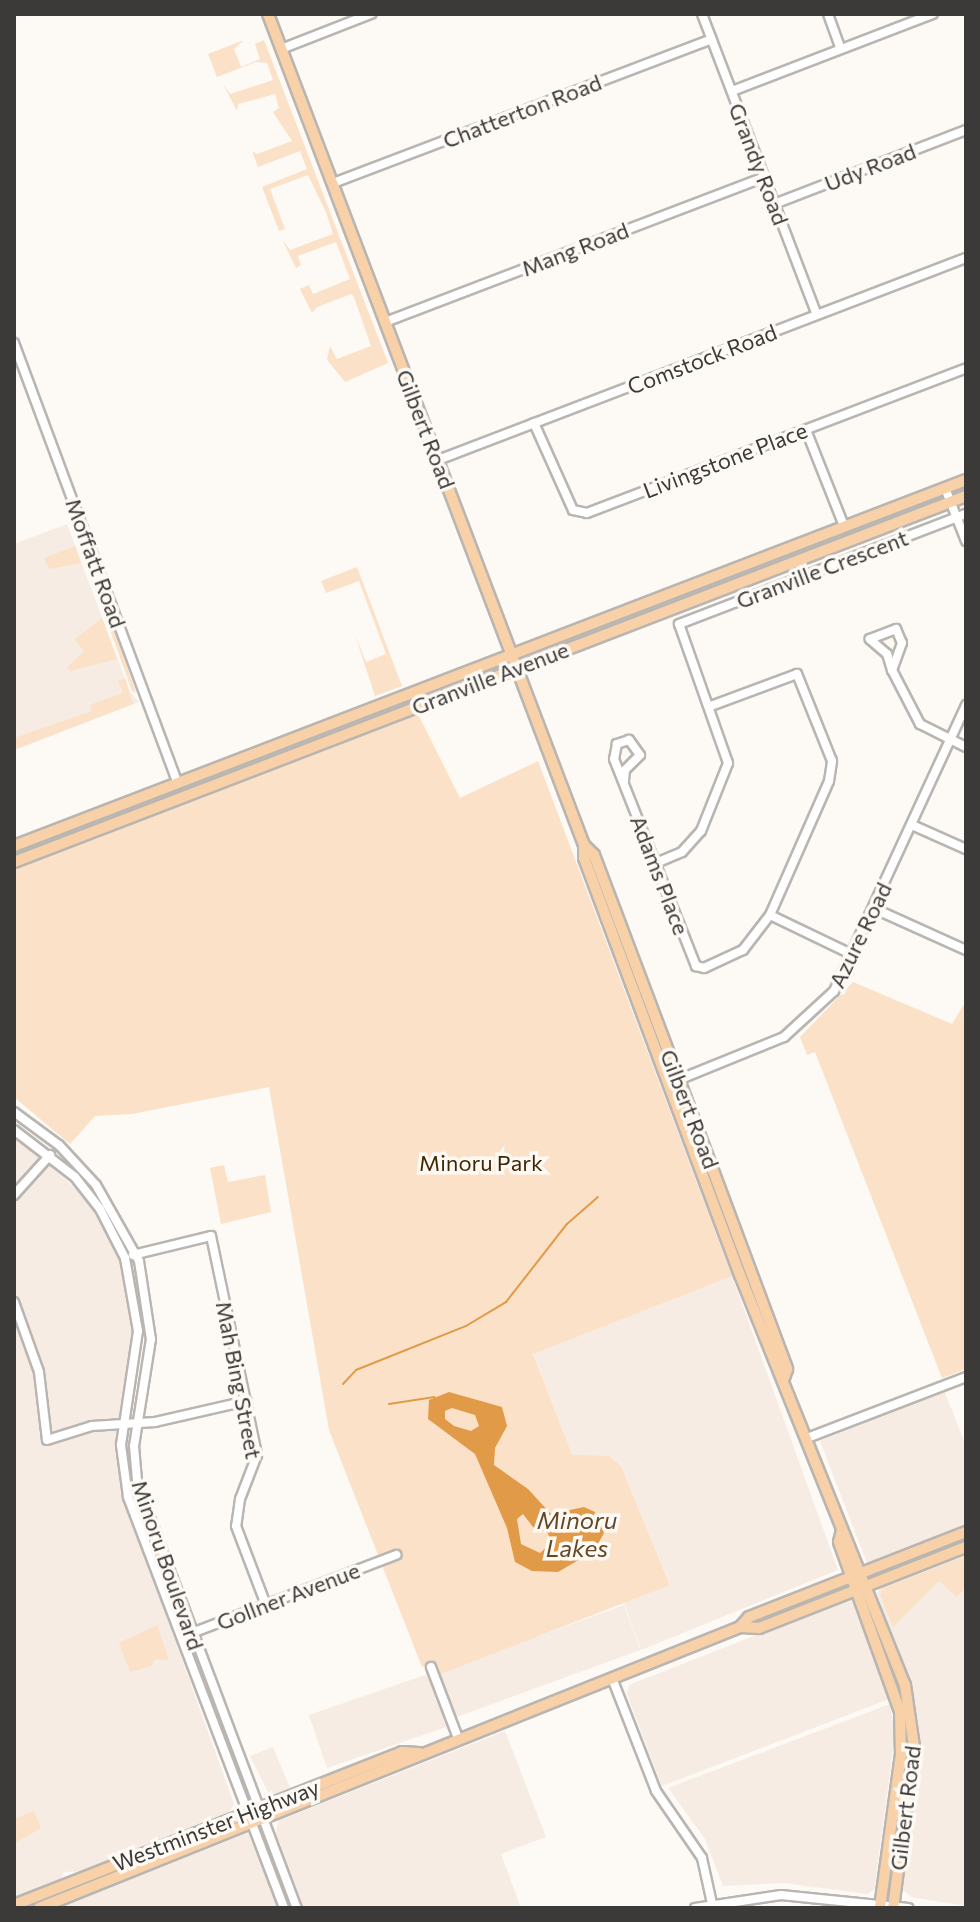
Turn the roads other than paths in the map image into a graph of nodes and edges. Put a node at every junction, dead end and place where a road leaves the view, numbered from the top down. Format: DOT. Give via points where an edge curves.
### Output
graph roads {
  1 [pos="268,14"];
  2 [pos="371,14"];
  3 [pos="702,14"];
  4 [pos="828,14"];
  5 [pos="933,14"];
  6 [pos="712,39"];
  7 [pos="281,49"];
  8 [pos="841,49"];
  9 [pos="732,91"];
  10 [pos="966,130"];
  11 [pos="764,177"];
  12 [pos="333,183"];
  13 [pos="774,204"];
  14 [pos="966,258"];
  15 [pos="817,315"];
  16 [pos="385,322"];
  17 [pos="14,343"];
  18 [pos="966,368"];
  19 [pos="534,423"];
  20 [pos="806,430"];
  21 [pos="438,460"];
  22 [pos="966,480"];
  23 [pos="945,488"];
  24 [pos="966,496"];
  25 [pos="951,501"];
  26 [pos="962,516"];
  27 [pos="844,526"];
  28 [pos="966,541"];
  29 [pos="511,654"];
  30 [pos="516,668"];
  31 [pos="892,670"];
  32 [pos="966,705"];
  33 [pos="711,706"];
  34 [pos="950,740"];
  35 [pos="966,747"];
  36 [pos="624,781"];
  37 [pos="178,783"];
  38 [pos="912,825"];
  39 [pos="14,846"];
  40 [pos="966,849"];
  41 [pos="14,862"];
  42 [pos="656,863"];
  43 [pos="875,909"];
  44 [pos="770,915"];
  45 [pos="966,950"];
  46 [pos="853,955"];
  47 [pos="674,1082"];
  48 [pos="14,1112"];
  49 [pos="14,1130"];
  50 [pos="50,1155"];
  51 [pos="14,1195"];
  52 [pos="136,1253"];
  53 [pos="125,1258"];
  54 [pos="14,1302"];
  55 [pos="966,1377"];
  56 [pos="247,1401"];
  57 [pos="124,1423"];
  58 [pos="138,1423"];
  59 [pos="807,1438"];
  60 [pos="966,1532"];
  61 [pos="966,1547"];
  62 [pos="396,1555"];
  63 [pos="858,1574"];
  64 [pos="862,1587"];
  65 [pos="266,1605"];
  66 [pos="740,1627"];
  67 [pos="191,1633"];
  68 [pos="181,1637"];
  69 [pos="431,1667"];
  70 [pos="612,1678"];
  71 [pos="458,1738"];
  72 [pos="419,1753"];
  73 [pos="260,1808"];
  74 [pos="248,1812"];
  75 [pos="264,1820"];
  76 [pos="252,1825"];
  77 [pos="14,1905"];
  78 [pos="712,1905"];
  79 [pos="880,1906"];
  80 [pos="893,1907"];
  81 [pos="39,1908"];
  82 [pos="284,1908"];
  83 [pos="297,1908"];
  84 [pos="695,1908"];
  85 [pos="908,1908"];
  1 -- 7 [label="main road, Gilbert Road"];
  2 -- 7 [label="street"];
  3 -- 6 [label="street, Grandy Road"];
  4 -- 8 [label="street"];
  5 -- 8 [label="street"];
  6 -- 9 [label="street, Grandy Road"];
  6 -- 12 [label="street, Chatterton Road"];
  7 -- 12 [label="main road, Gilbert Road"];
  8 -- 9 [label="street"];
  9 -- 11 [label="street, Grandy Road"];
  10 -- 13 [label="street, Udy Road"];
  11 -- 13 [label="street, Grandy Road"];
  11 -- 16 [label="street, Mang Road"];
  12 -- 16 [label="main road, Gilbert Road"];
  13 -- 15 [label="street, Grandy Road"];
  14 -- 15 [label="street, Comstock Road"];
  15 -- 19 [label="street, Comstock Road"];
  16 -- 21 [label="main road, Gilbert Road"];
  17 -- 37 [label="street, Moffatt Road"];
  18 -- 20 [label="street, Livingstone Place"];
  19 -- 20 [label="street, Livingstone Place" via="573,510 580,513"];
  19 -- 21 [label="street, Comstock Road"];
  20 -- 27 [label="street"];
  21 -- 29 [label="main road, Gilbert Road"];
  22 -- 23 [label="main road, Granville Avenue"];
  23 -- 25 [label="street"];
  23 -- 27 [label="main road, Granville Avenue"];
  24 -- 25 [label="main road, Granville Avenue"];
  25 -- 26 [label="street"];
  25 -- 30 [label="main road, Granville Avenue"];
  26 -- 28 [label="street"];
  26 -- 33 [label="street, Granville Crescent" via="679,624"];
  27 -- 29 [label="main road, Granville Avenue"];
  29 -- 30 [label="main road, Gilbert Road"];
  29 -- 37 [label="main road, Granville Avenue"];
  30 -- 41 [label="main road, Granville Avenue"];
  30 -- 47 [label="main road, Gilbert Road"];
  31 -- 31 [label="street" via="902,643 896,629 870,639 887,654"];
  31 -- 34 [label="street" via="916,719"];
  32 -- 34 [label="street, Azure Road"];
  33 -- 42 [label="street" via="728,750 724,783 693,842"];
  33 -- 44 [label="street" via="797,674 826,739 832,761 829,781"];
  34 -- 35 [label="street"];
  34 -- 38 [label="street, Azure Road"];
  36 -- 36 [label="street, Adams Place" via="625,770 640,755 629,740 613,751"];
  36 -- 42 [label="street, Adams Place"];
  37 -- 39 [label="main road, Granville Avenue"];
  38 -- 40 [label="street"];
  38 -- 43 [label="street, Azure Road"];
  42 -- 44 [label="street, Adams Place" via="698,968 743,950"];
  43 -- 45 [label="street"];
  43 -- 46 [label="street, Azure Road"];
  44 -- 46 [label="street"];
  46 -- 47 [label="street, Azure Road" via="834,991 792,1031"];
  47 -- 59 [label="main road, Gilbert Road"];
  48 -- 52 [label="street, Minoru Boulevard" via="59,1145 96,1185"];
  49 -- 50 [label="street, Minoru Boulevard"];
  50 -- 51 [label="street"];
  50 -- 53 [label="street, Minoru Boulevard" via="93,1200"];
  52 -- 53 [label="street, Mah Bing Street"];
  52 -- 56 [label="street, Mah Bing Street" via="211,1236"];
  52 -- 58 [label="street, Minoru Boulevard" via="151,1339"];
  53 -- 57 [label="street, Minoru Boulevard" via="138,1341"];
  54 -- 57 [label="street" via="39,1372 47,1440"];
  55 -- 59 [label="street"];
  56 -- 58 [label="street"];
  56 -- 65 [label="street, Mah Bing Street" via="256,1467 240,1499 236,1526"];
  57 -- 58 [label="street"];
  57 -- 68 [label="street, Minoru Boulevard" via="122,1467 128,1497"];
  58 -- 67 [label="street, Minoru Boulevard" via="137,1483"];
  59 -- 63 [label="main road, Gilbert Road" via="842,1530 839,1542"];
  60 -- 63 [label="main road, Westminster Highway"];
  61 -- 64 [label="main road, Westminster Highway"];
  62 -- 65 [label="street, Gollner Avenue"];
  63 -- 64 [label="main road, Gilbert Road"];
  63 -- 66 [label="main road, Westminster Highway" via="749,1617"];
  64 -- 66 [label="main road, Westminster Highway" via="759,1628"];
  64 -- 79 [label="main road, Gilbert Road" via="901,1724"];
  64 -- 80 [label="main road, Gilbert Road" via="905,1685 914,1734"];
  65 -- 67 [label="street, Gollner Avenue"];
  66 -- 70 [label="main road, Westminster Highway"];
  67 -- 68 [label="street, Gollner Avenue"];
  67 -- 73 [label="street, Minoru Boulevard"];
  68 -- 74 [label="street, Minoru Boulevard"];
  69 -- 71 [label="street"];
  70 -- 71 [label="main road, Westminster Highway"];
  70 -- 78 [label="street" via="656,1791 702,1858"];
  71 -- 72 [label="main road, Westminster Highway"];
  72 -- 73 [label="main road, Westminster Highway" via="402,1752"];
  72 -- 75 [label="main road, Westminster Highway" via="401,1767"];
  73 -- 74 [label="main road, Westminster Highway"];
  73 -- 75 [label="street, Minoru Boulevard"];
  74 -- 76 [label="street, Minoru Boulevard"];
  74 -- 77 [label="main road, Westminster Highway"];
  75 -- 76 [label="main road, Westminster Highway"];
  75 -- 83 [label="street, Minoru Boulevard"];
  76 -- 81 [label="main road, Westminster Highway"];
  76 -- 82 [label="street, Minoru Boulevard"];
  78 -- 79 [label="street" via="781,1895"];
  78 -- 84 [label="street"];
  79 -- 80 [label="street"];
  80 -- 85 [label="street"];
}
